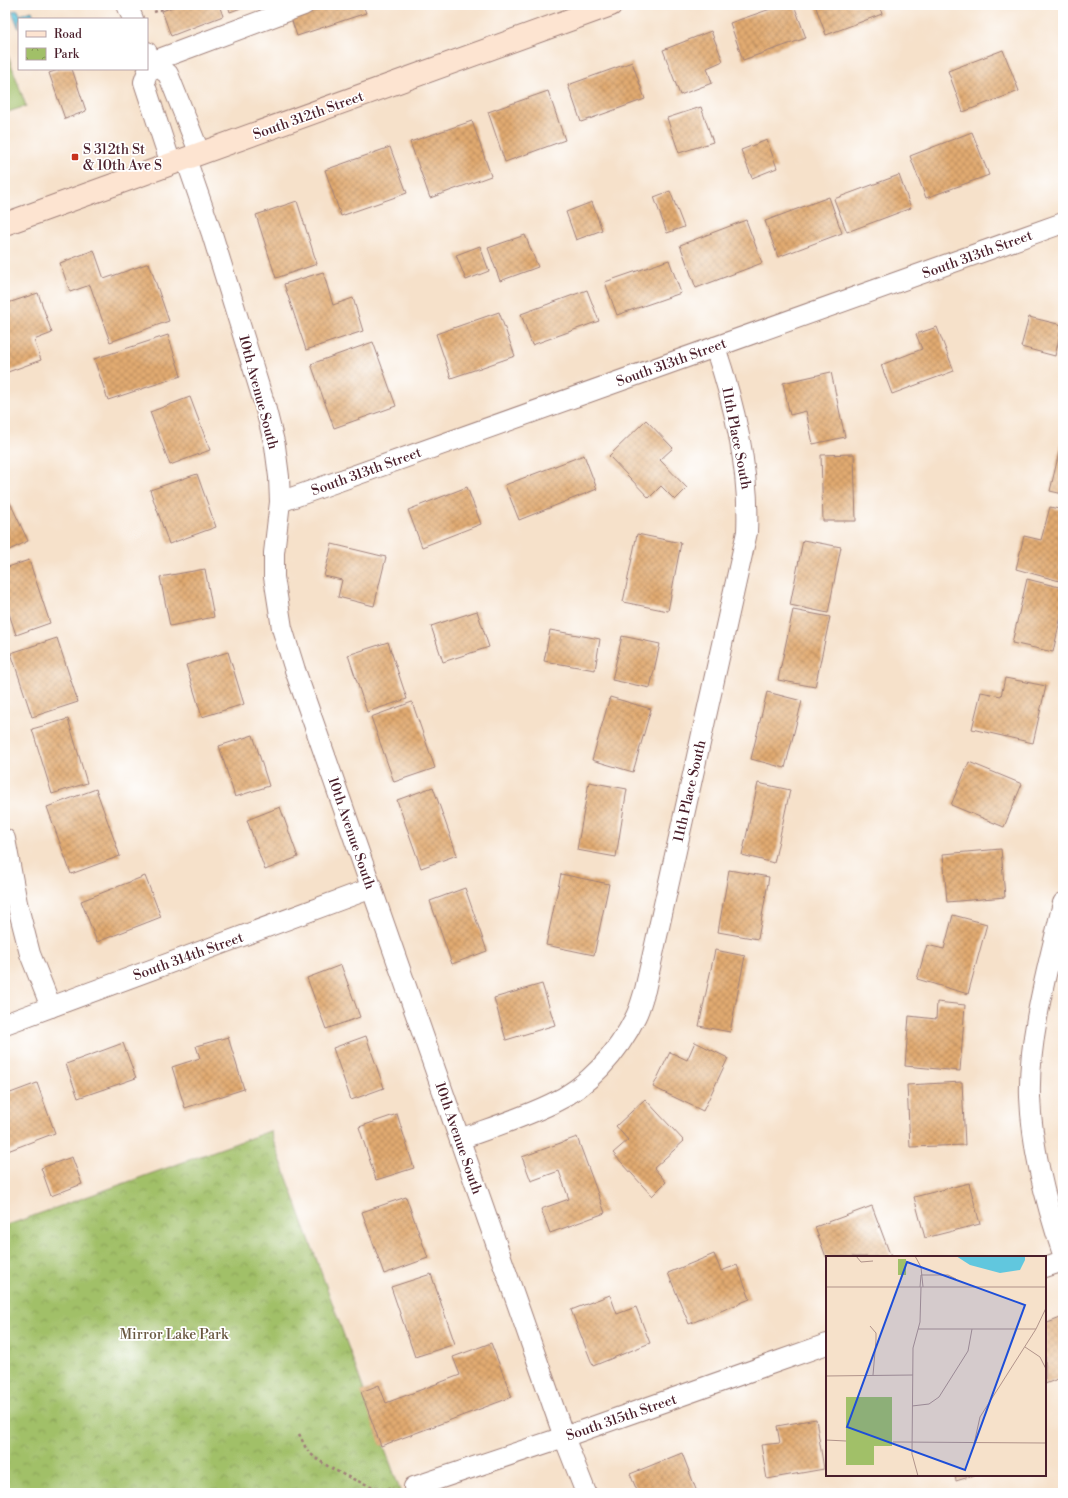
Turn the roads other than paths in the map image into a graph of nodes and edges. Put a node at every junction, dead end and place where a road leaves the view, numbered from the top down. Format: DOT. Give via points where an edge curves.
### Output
graph roads {
  1 [pos="127,5"];
  2 [pos="304,5"];
  3 [pos="611,5"];
  4 [pos="133,18"];
  5 [pos="149,57"];
  6 [pos="146,70"];
  7 [pos="186,159"];
  8 [pos="1063,223"];
  9 [pos="5,224"];
  10 [pos="715,347"];
  11 [pos="280,502"];
  12 [pos="5,839"];
  13 [pos="372,888"];
  14 [pos="1063,903"];
  15 [pos="51,1007"];
  16 [pos="5,1024"];
  17 [pos="460,1138"];
  18 [pos="1063,1254"];
  19 [pos="1063,1261"];
  20 [pos="1046,1267"];
  21 [pos="826,1344"];
  22 [pos="564,1437"];
  23 [pos="414,1487"];
  24 [pos="586,1493"];
  1 -- 4 [label="street"];
  2 -- 5 [label="street"];
  3 -- 7 [label="street, South 312th Street"];
  5 -- 7 [label="street" via="168,74"];
  6 -- 7 [label="street" via="144,82"];
  7 -- 9 [label="street, South 312th Street"];
  7 -- 11 [label="street, 10th Avenue South" via="265,406 275,446"];
  8 -- 10 [label="street, South 313th Street"];
  10 -- 11 [label="street, South 313th Street"];
  10 -- 17 [label="street, 11th Place South" via="741,447 747,482 747,532 645,990 626,1034 592,1077 552,1104"];
  11 -- 13 [label="street, 10th Avenue South" via="274,577 282,628"];
  12 -- 15 [label="street" via="30,954"];
  13 -- 15 [label="street, South 314th Street"];
  13 -- 17 [label="street, 10th Avenue South"];
  14 -- 18 [label="street" via="1036,1030 1030,1097 1042,1185"];
  15 -- 16 [label="street, South 314th Street"];
  17 -- 22 [label="street, 10th Avenue South"];
  19 -- 20 [label="street"];
  21 -- 22 [label="street, South 315th Street"];
  22 -- 23 [label="street, South 315th Street"];
  22 -- 24 [label="street, 10th Avenue South"];
}
